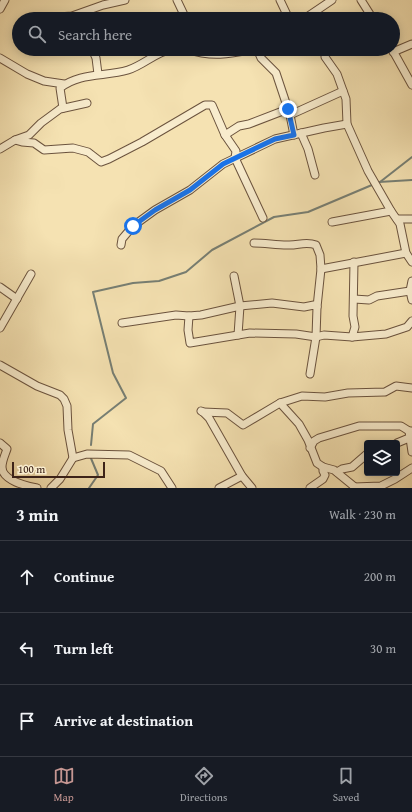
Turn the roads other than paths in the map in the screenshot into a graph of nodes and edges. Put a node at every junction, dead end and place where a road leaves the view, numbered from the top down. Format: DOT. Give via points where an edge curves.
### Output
graph roads {
  1 [pos="5,0"];
  2 [pos="125,0"];
  3 [pos="280,0"];
  4 [pos="332,0"];
  5 [pos="361,0"];
  6 [pos="180,2"];
  7 [pos="0,9"];
  8 [pos="88,11"];
  9 [pos="85,12"];
  10 [pos="184,12"];
  11 [pos="286,12"];
  12 [pos="314,12"];
  13 [pos="368,12"];
  14 [pos="412,44"];
  15 [pos="400,48"];
  16 [pos="95,56"];
  17 [pos="155,56"];
  18 [pos="260,56"];
  19 [pos="325,56"];
  20 [pos="396,56"];
  21 [pos="0,58"];
  22 [pos="98,74"];
  23 [pos="64,84"];
  24 [pos="412,85"];
  25 [pos="343,91"];
  26 [pos="87,102"];
  27 [pos="63,108"];
  28 [pos="289,112"];
  29 [pos="347,124"];
  30 [pos="297,134"];
  31 [pos="225,135"];
  32 [pos="15,140"];
  33 [pos="0,149"];
  34 [pos="235,158"];
  35 [pos="315,175"];
  36 [pos="390,211"];
  37 [pos="263,218"];
  38 [pos="412,219"];
  39 [pos="397,220"];
  40 [pos="332,222"];
  41 [pos="254,243"];
  42 [pos="121,245"];
  43 [pos="406,253"];
  44 [pos="354,262"];
  45 [pos="412,262"];
  46 [pos="321,269"];
  47 [pos="31,274"];
  48 [pos="234,276"];
  49 [pos="412,281"];
  50 [pos="0,287"];
  51 [pos="410,291"];
  52 [pos="17,299"];
  53 [pos="354,299"];
  54 [pos="412,300"];
  55 [pos="240,306"];
  56 [pos="317,307"];
  57 [pos="189,316"];
  58 [pos="412,321"];
  59 [pos="122,323"];
  60 [pos="0,328"];
  61 [pos="238,336"];
  62 [pos="316,337"];
  63 [pos="352,337"];
  64 [pos="0,365"];
  65 [pos="310,374"];
  66 [pos="412,388"];
  67 [pos="280,403"];
  68 [pos="410,433"];
  69 [pos="400,441"];
  70 [pos="0,443"];
  71 [pos="310,448"];
  72 [pos="412,452"];
  73 [pos="364,457"];
  74 [pos="73,458"];
  75 [pos="323,467"];
  76 [pos="412,468"];
  77 [pos="337,472"];
  78 [pos="2,476"];
  79 [pos="242,476"];
  80 [pos="355,487"];
  81 [pos="37,488"];
  82 [pos="52,488"];
  83 [pos="172,488"];
  84 [pos="219,488"];
  85 [pos="252,488"];
  86 [pos="310,488"];
  1 -- 7 [label="street"];
  2 -- 8 [label="street"];
  3 -- 11 [label="street"];
  4 -- 12 [label="street"];
  5 -- 13 [label="street"];
  6 -- 10 [label="street"];
  8 -- 9 [label="street"];
  14 -- 15 [label="street"];
  16 -- 22 [label="street"];
  17 -- 22 [label="street" via="129,69"];
  18 -- 28 [label="street" via="276,73"];
  19 -- 25 [label="street" via="337,74"];
  20 -- 24 [label="street"];
  21 -- 23 [label="street" via="44,81"];
  22 -- 23 [label="street"];
  23 -- 27 [label="street" via="60,88"];
  25 -- 28 [label="street"];
  25 -- 29 [label="street" via="346,99"];
  26 -- 27 [label="street"];
  27 -- 32 [label="street" via="29,135"];
  28 -- 30 [label="street"];
  28 -- 31 [label="street" via="239,126"];
  29 -- 30 [label="street"];
  29 -- 36 [label="street" via="364,163"];
  30 -- 34 [label="street" via="275,139"];
  30 -- 35 [label="street" via="308,149"];
  31 -- 32 [label="street" via="212,105 205,105 142,142 101,162 88,152 73,148 44,150 34,143"];
  31 -- 34 [label="street" via="236,151"];
  32 -- 33 [label="street"];
  34 -- 37 [label="street"];
  34 -- 42 [label="street" via="133,226 122,239"];
  36 -- 39 [label="street"];
  36 -- 40 [label="street"];
  38 -- 39 [label="street"];
  39 -- 43 [label="street"];
  41 -- 46 [label="street" via="316,245"];
  43 -- 44 [label="street"];
  43 -- 45 [label="street"];
  44 -- 46 [label="street"];
  44 -- 53 [label="street"];
  46 -- 56 [label="street"];
  47 -- 52 [label="street"];
  48 -- 55 [label="street"];
  49 -- 51 [label="street"];
  50 -- 52 [label="street"];
  51 -- 53 [label="street" via="377,296 369,300"];
  51 -- 54 [label="street"];
  52 -- 60 [label="street"];
  53 -- 63 [label="street" via="355,327"];
  55 -- 56 [label="street" via="272,303"];
  55 -- 57 [label="street"];
  55 -- 61 [label="street"];
  56 -- 62 [label="street"];
  57 -- 59 [label="street" via="176,314"];
  57 -- 61 [label="street" via="190,343"];
  58 -- 63 [label="street" via="407,327 386,334"];
  61 -- 62 [label="street" via="250,333"];
  62 -- 63 [label="street"];
  62 -- 65 [label="street"];
  64 -- 74 [label="street" via="64,399"];
  66 -- 67 [label="street" via="396,386 385,392 348,393 326,397 302,396"];
  67 -- 71 [label="street" via="299,424"];
  67 -- 79 [label="street" via="243,425 227,413 201,411 209,418"];
  68 -- 69 [label="street"];
  68 -- 71 [label="street" via="402,426 359,426 314,440"];
  68 -- 72 [label="street"];
  70 -- 78 [label="street" via="6,449"];
  71 -- 75 [label="street" via="317,463"];
  73 -- 77 [label="street" via="352,467"];
  74 -- 82 [label="street"];
  74 -- 83 [label="street" via="87,454 129,455 161,471"];
  75 -- 77 [label="street"];
  75 -- 86 [label="street" via="323,479"];
  76 -- 80 [label="street" via="381,486"];
  77 -- 80 [label="street"];
  78 -- 81 [label="street" via="23,486"];
  79 -- 84 [label="street"];
  79 -- 85 [label="street"];
}
